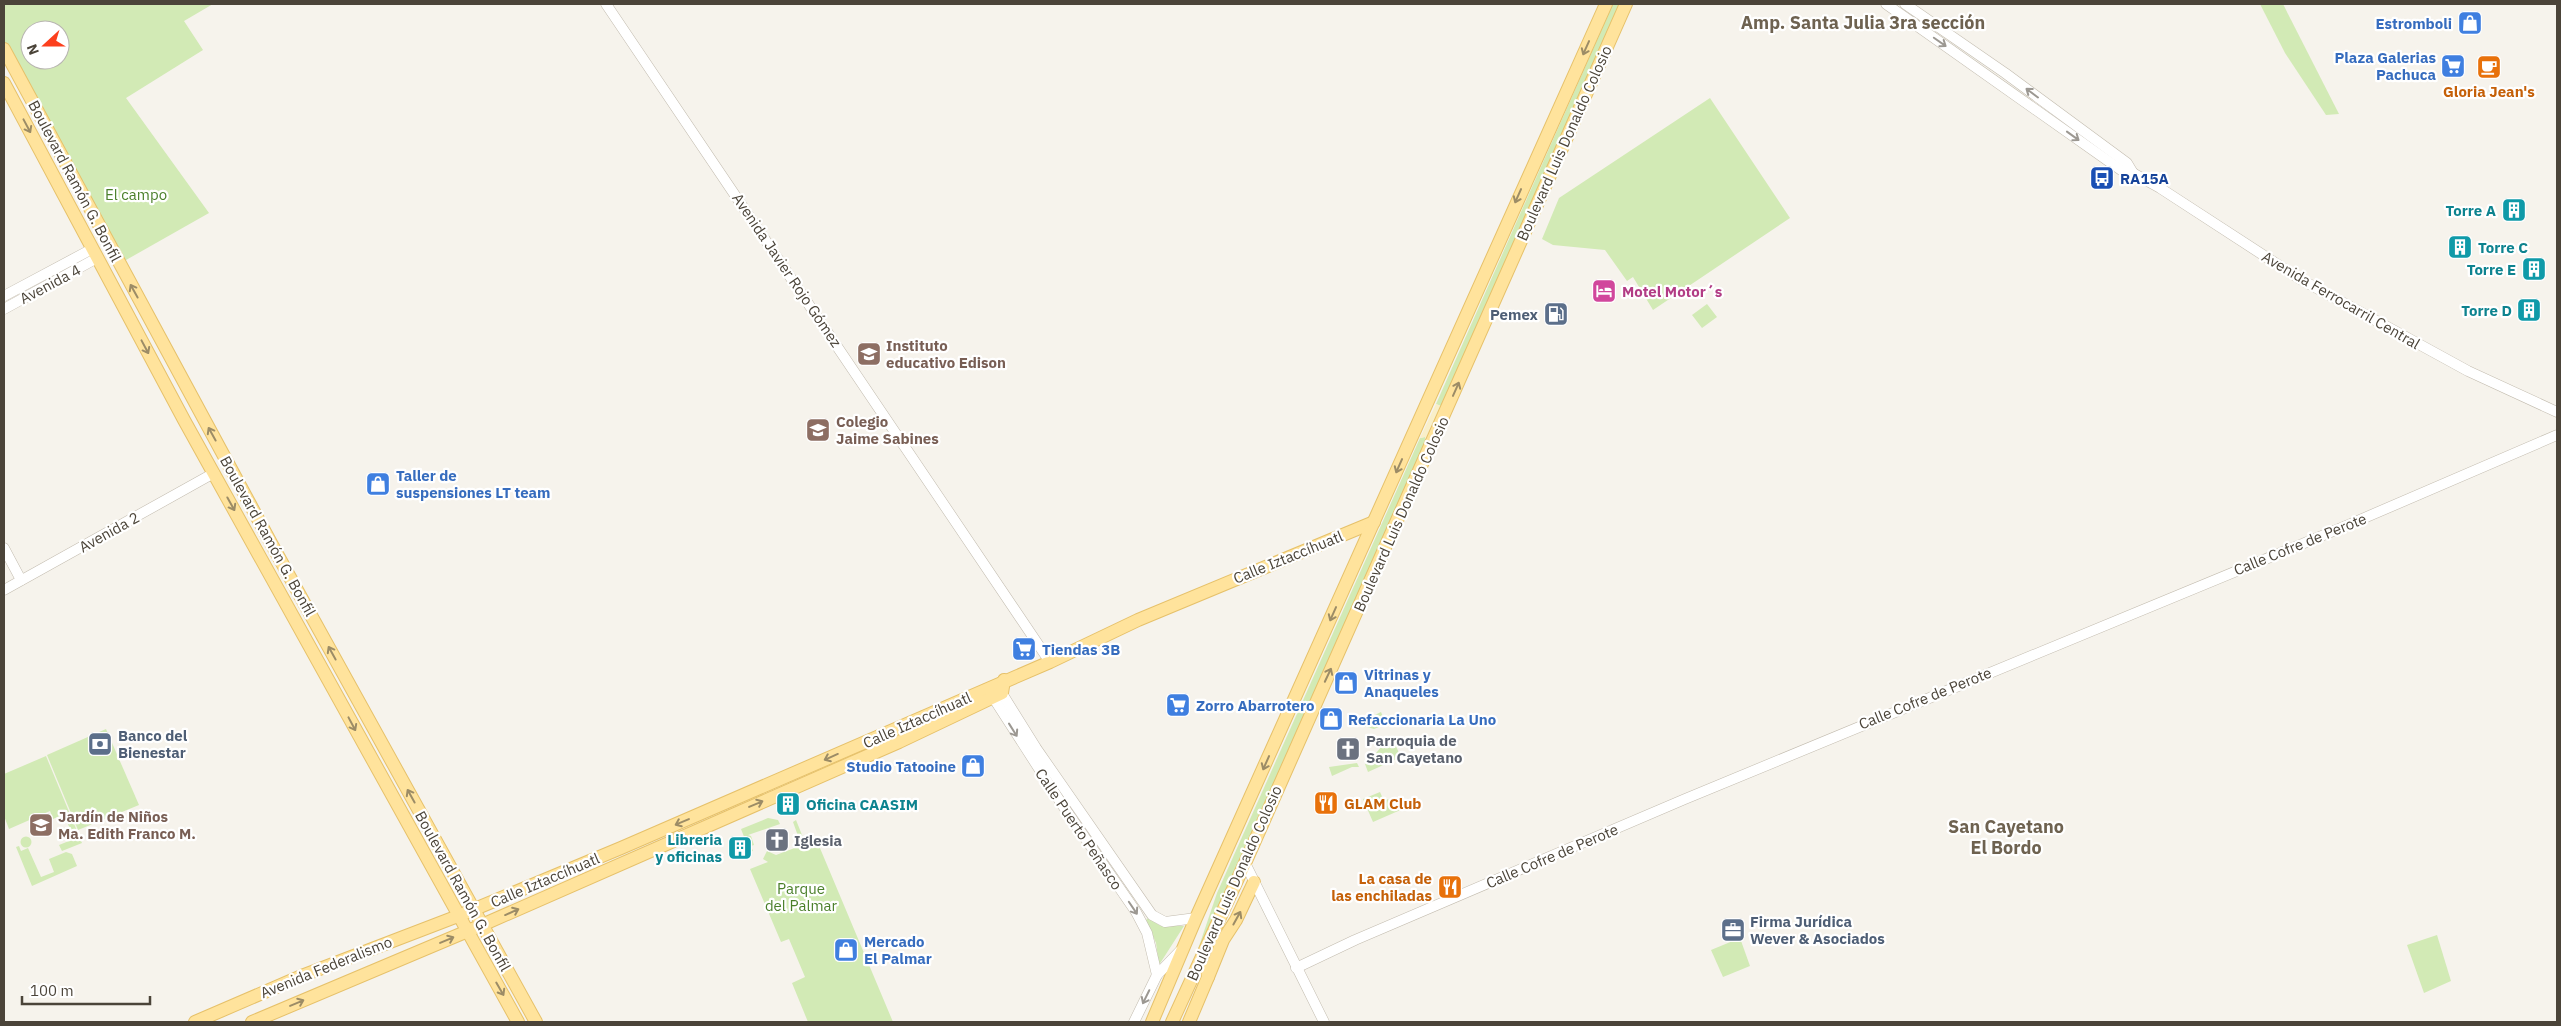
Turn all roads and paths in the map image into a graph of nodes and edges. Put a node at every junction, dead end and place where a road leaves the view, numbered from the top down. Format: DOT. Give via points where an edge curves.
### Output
graph roads {
  1 [pos="606,4"];
  2 [pos="1606,4"];
  3 [pos="1626,4"];
  4 [pos="1886,4"];
  5 [pos="1904,4"];
  6 [pos="4,49"];
  7 [pos="4,83"];
  8 [pos="2134,173"];
  9 [pos="94,254"];
  10 [pos="4,296"];
  11 [pos="4,309"];
  12 [pos="200,412"];
  13 [pos="2557,412"];
  14 [pos="184,420"];
  15 [pos="2557,435"];
  16 [pos="214,473"];
  17 [pos="1374,522"];
  18 [pos="4,548"];
  19 [pos="21,580"];
  20 [pos="4,590"];
  21 [pos="1050,662"];
  22 [pos="996,689"];
  23 [pos="723,811"];
  24 [pos="1245,863"];
  25 [pos="1254,882"];
  26 [pos="474,909"];
  27 [pos="458,916"];
  28 [pos="1196,918"];
  29 [pos="482,925"];
  30 [pos="467,932"];
  31 [pos="1184,947"];
  32 [pos="1204,952"];
  33 [pos="1296,968"];
  34 [pos="1157,975"];
  35 [pos="1208,977"];
  36 [pos="195,1022"];
  37 [pos="252,1022"];
  38 [pos="518,1022"];
  39 [pos="536,1022"];
  40 [pos="1134,1022"];
  41 [pos="1152,1022"];
  42 [pos="1172,1022"];
  43 [pos="1189,1022"];
  44 [pos="1324,1022"];
  1 -- 21 [label="street, Avenida Javier Rojo Gómez"];
  2 -- 17 [label="main road, Boulevard Luis Donaldo Colosio, one-way"];
  24 -- 3 [label="main road, Boulevard Luis Donaldo Colosio, one-way"];
  4 -- 8 [label="street, Avenida Ferrocarril Central, one-way" via="2121,170"];
  8 -- 5 [label="street, Avenida Ferrocarril Central, one-way" via="2126,163 2012,79"];
  12 -- 6 [label="main road, Boulevard Ramón G. Bonfil, one-way"];
  7 -- 9 [label="main road, Boulevard Ramón G. Bonfil, one-way"];
  8 -- 13 [label="street, Avenida Ferrocarril Central" via="2300,279 2468,371"];
  9 -- 10 [label="street, Avenida 4"];
  9 -- 11 [label="street, Avenida 4"];
  9 -- 14 [label="main road, Boulevard Ramón G. Bonfil, one-way"];
  12 -- 14 [label="main road"];
  26 -- 12 [label="main road, Boulevard Ramón G. Bonfil, one-way"];
  14 -- 16 [label="main road, Boulevard Ramón G. Bonfil"];
  15 -- 33 [label="street, Calle Cofre de Perote" via="2348,525 1685,798"];
  16 -- 19 [label="street, Avenida 2"];
  16 -- 27 [label="main road, Boulevard Ramón G. Bonfil, one-way"];
  17 -- 21 [label="main road, Calle Iztaccíhuatl" via="1138,620"];
  17 -- 28 [label="main road, Boulevard Luis Donaldo Colosio, one-way"];
  18 -- 19 [label="street"];
  19 -- 20 [label="street, Avenida 2"];
  21 -- 22 [label="main road, Calle Iztaccíhuatl"];
  22 -- 23 [label="main road, Calle Iztaccíhuatl" via="907,739"];
  22 -- 28 [label="street, Calle Puerto Peñasco" via="1152,914 1165,922"];
  22 -- 34 [label="street, Calle Puerto Peñasco, one-way" via="1063,806 1136,912 1147,933"];
  23 -- 26 [label="main road, Calle Iztaccíhuatl, one-way"];
  29 -- 23 [label="main road, Avenida Federalismo, one-way"];
  24 -- 25 [label="street"];
  24 -- 32 [label="main road, Boulevard Luis Donaldo Colosio"];
  25 -- 33 [label="street"];
  35 -- 25 [label="main road, one-way" via="1223,940"];
  26 -- 27 [label="main road, Calle Iztaccíhuatl"];
  26 -- 29 [label="main road, Boulevard Ramón G. Bonfil"];
  27 -- 30 [label="main road, Boulevard Ramón G. Bonfil"];
  27 -- 36 [label="main road, Avenida Federalismo" via="353,955"];
  28 -- 31 [label="main road, Boulevard Luis Donaldo Colosio"];
  29 -- 30 [label="main road, Avenida Federalismo"];
  29 -- 39 [label="main road, Boulevard Ramón G. Bonfil"];
  37 -- 30 [label="main road, Avenida Federalismo, one-way"];
  30 -- 38 [label="main road, Boulevard Ramón G. Bonfil, one-way"];
  31 -- 34 [label="street"];
  31 -- 41 [label="main road, Boulevard Luis Donaldo Colosio"];
  32 -- 35 [label="main road"];
  32 -- 42 [label="main road, Boulevard Luis Donaldo Colosio"];
  33 -- 44 [label="street"];
  34 -- 40 [label="street, one-way"];
  35 -- 43 [label="main road"];
}
